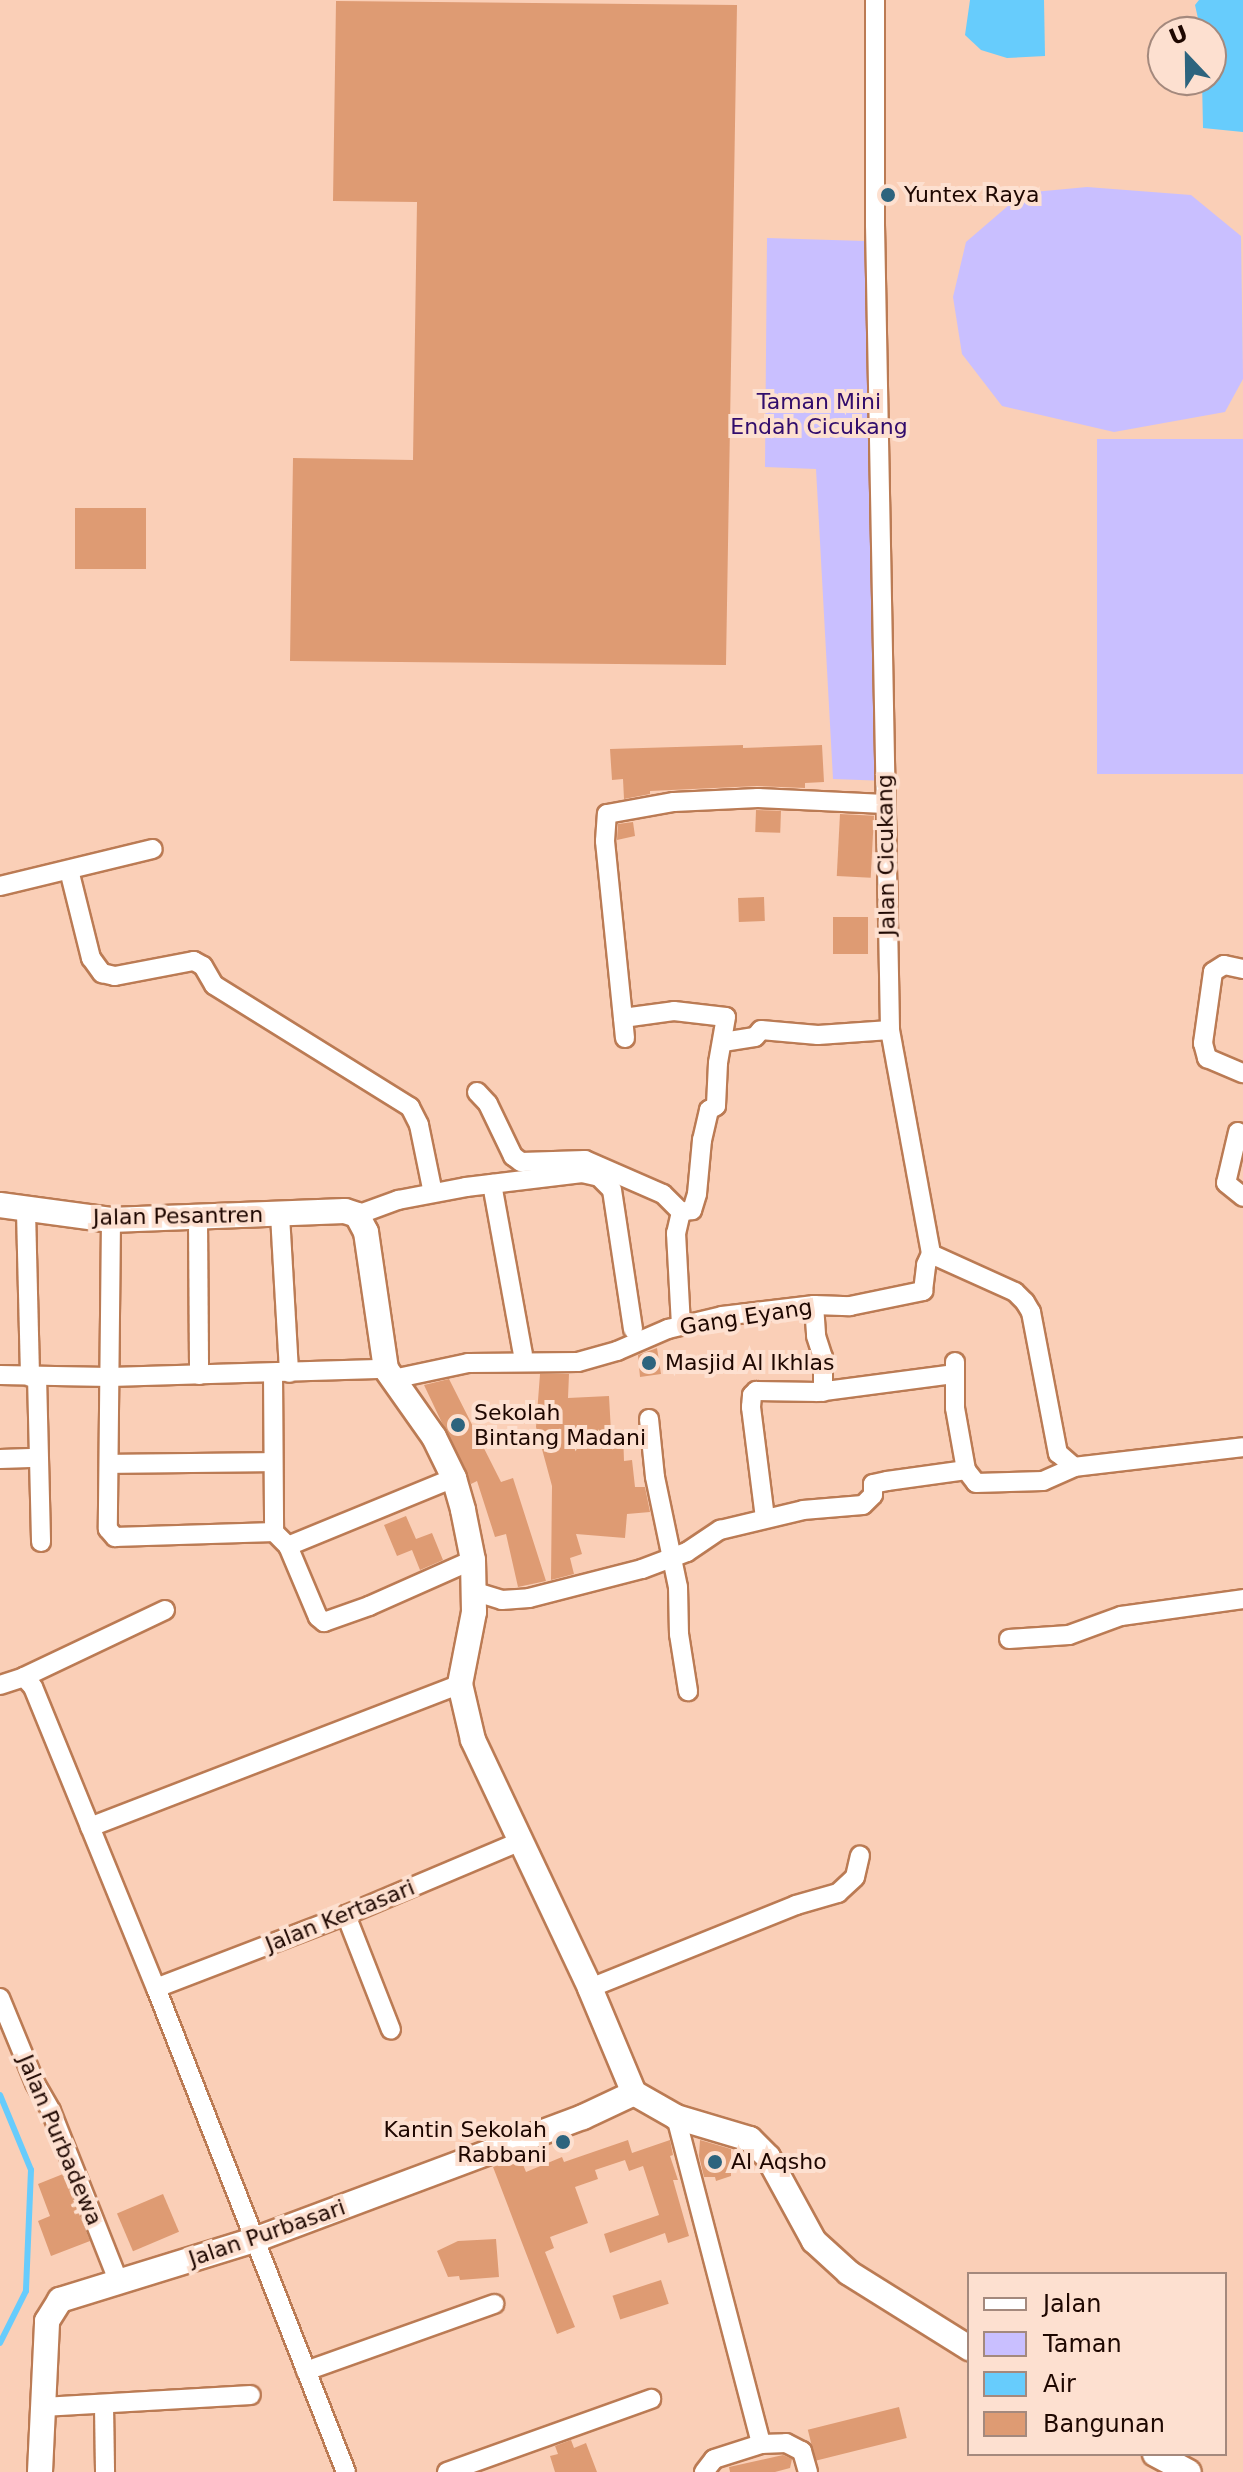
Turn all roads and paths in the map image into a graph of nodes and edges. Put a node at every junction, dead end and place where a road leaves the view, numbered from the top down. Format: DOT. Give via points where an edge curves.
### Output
graph roads {
  1 [pos="875,0"];
  2 [pos="885,804"];
  3 [pos="153,849"];
  4 [pos="69,870"];
  5 [pos="0,886"];
  6 [pos="1243,969"];
  7 [pos="623,1018"];
  8 [pos="890,1030"];
  9 [pos="625,1038"];
  10 [pos="723,1042"];
  11 [pos="1243,1073"];
  12 [pos="477,1092"];
  13 [pos="1238,1132"];
  14 [pos="492,1184"];
  15 [pos="433,1193"];
  16 [pos="1243,1197"];
  17 [pos="0,1205"];
  18 [pos="26,1211"];
  19 [pos="681,1212"];
  20 [pos="280,1215"];
  21 [pos="357,1215"];
  22 [pos="198,1219"];
  23 [pos="111,1220"];
  24 [pos="931,1254"];
  25 [pos="814,1305"];
  26 [pos="681,1325"];
  27 [pos="633,1329"];
  28 [pos="523,1354"];
  29 [pos="281,1373"];
  30 [pos="389,1374"];
  31 [pos="0,1375"];
  32 [pos="199,1375"];
  33 [pos="34,1376"];
  34 [pos="110,1377"];
  35 [pos="823,1392"];
  36 [pos="649,1419"];
  37 [pos="1243,1447"];
  38 [pos="38,1458"];
  39 [pos="0,1459"];
  40 [pos="273,1462"];
  41 [pos="109,1464"];
  42 [pos="1074,1467"];
  43 [pos="966,1470"];
  44 [pos="454,1478"];
  45 [pos="765,1518"];
  46 [pos="274,1532"];
  47 [pos="41,1542"];
  48 [pos="288,1546"];
  49 [pos="673,1559"];
  50 [pos="473,1560"];
  51 [pos="473,1591"];
  52 [pos="1243,1599"];
  53 [pos="165,1610"];
  54 [pos="1009,1639"];
  55 [pos="24,1677"];
  56 [pos="460,1684"];
  57 [pos="0,1685"];
  58 [pos="688,1691"];
  59 [pos="90,1827"];
  60 [pos="521,1841"];
  61 [pos="860,1856"];
  62 [pos="346,1915"];
  63 [pos="156,1988"];
  64 [pos="590,1988"];
  65 [pos="0,1998"];
  66 [pos="391,2030"];
  67 [pos="634,2093"];
  68 [pos="676,2117"];
  69 [pos="254,2240"];
  70 [pos="119,2283"];
  71 [pos="494,2304"];
  72 [pos="967,2347"];
  73 [pos="306,2371"];
  74 [pos="251,2395"];
  75 [pos="651,2399"];
  76 [pos="104,2406"];
  77 [pos="43,2407"];
  78 [pos="761,2444"];
  79 [pos="1159,2456"];
  80 [pos="40,2472"];
  81 [pos="105,2472"];
  82 [pos="346,2472"];
  83 [pos="447,2472"];
  84 [pos="704,2472"];
  85 [pos="808,2472"];
  86 [pos="1189,2472"];
  1 -- 2 [label="street, Jalan Cicukang"];
  2 -- 7 [label="street" via="758,798 674,802 607,814 605,841"];
  2 -- 8 [label="street, Jalan Cicukang"];
  3 -- 4 [label="street"];
  4 -- 5 [label="street"];
  4 -- 15 [label="street" via="91,958 102,973 115,976 194,961 203,966 214,985 410,1107 419,1125"];
  6 -- 11 [label="street" via="1224,965 1213,972 1203,1043 1207,1058"];
  7 -- 9 [label="street"];
  7 -- 10 [label="street" via="674,1011 726,1017"];
  8 -- 10 [label="street" via="818,1035 761,1030 755,1037"];
  8 -- 24 [label="street, Jalan Cicukang"];
  10 -- 19 [label="street" via="716,1106 709,1110 702,1140 697,1194 692,1210"];
  12 -- 19 [label="street" via="521,1162 585,1160 663,1194"];
  13 -- 16 [label="street" via="1226,1183"];
  14 -- 15 [label="street"];
  14 -- 27 [label="street" via="582,1173 599,1177 612,1190"];
  14 -- 28 [label="street"];
  15 -- 21 [label="street"];
  17 -- 18 [label="street, Jalan Pesantren"];
  18 -- 23 [label="street, Jalan Pesantren"];
  18 -- 33 [label="street"];
  19 -- 26 [label="street" via="676,1233"];
  20 -- 21 [label="street, Jalan Pesantren"];
  20 -- 22 [label="street, Jalan Pesantren"];
  20 -- 29 [label="street"];
  21 -- 30 [label="street" via="366,1232"];
  22 -- 23 [label="street, Jalan Pesantren"];
  22 -- 32 [label="street"];
  23 -- 34 [label="street"];
  24 -- 25 [label="street, Gang Eyang" via="923,1291 850,1306"];
  24 -- 42 [label="street" via="1015,1292 1025,1302 1058,1453"];
  25 -- 26 [label="street, Gang Eyang"];
  25 -- 35 [label="street"];
  26 -- 30 [label="street, Gang Eyang" via="578,1362 468,1363"];
  29 -- 30 [label="street, Gang Eyang"];
  29 -- 32 [label="street, Gang Eyang"];
  29 -- 40 [label="street"];
  30 -- 44 [label="street" via="434,1437"];
  31 -- 33 [label="street, Gang Eyang"];
  32 -- 34 [label="street, Gang Eyang"];
  33 -- 34 [label="street, Gang Eyang"];
  33 -- 38 [label="street"];
  34 -- 41 [label="street"];
  35 -- 43 [label="street" via="954,1368"];
  35 -- 45 [label="street" via="752,1395"];
  36 -- 49 [label="street"];
  37 -- 42 [label="street"];
  38 -- 39 [label="street"];
  38 -- 47 [label="street"];
  40 -- 41 [label="street"];
  40 -- 46 [label="street"];
  41 -- 46 [label="street" via="108,1529 115,1537"];
  42 -- 43 [label="street" via="1043,1481 998,1484 976,1483"];
  43 -- 45 [label="street" via="873,1484 873,1495 863,1505"];
  44 -- 48 [label="street"];
  44 -- 50 [label="street"];
  45 -- 49 [label="street" via="720,1530"];
  46 -- 48 [label="street"];
  48 -- 50 [label="street" via="324,1622"];
  49 -- 51 [label="street" via="529,1598 502,1600"];
  49 -- 58 [label="street"];
  50 -- 51 [label="street"];
  51 -- 56 [label="street"];
  52 -- 54 [label="street" via="1121,1616 1069,1635"];
  53 -- 55 [label="street"];
  55 -- 57 [label="street"];
  55 -- 59 [label="street" via="33,1687"];
  56 -- 59 [label="street"];
  56 -- 60 [label="street" via="473,1740"];
  59 -- 63 [label="street"];
  60 -- 62 [label="street, Jalan Kertasari"];
  60 -- 64 [label="street"];
  61 -- 64 [label="street" via="855,1877 838,1893"];
  62 -- 63 [label="street, Jalan Kertasari"];
  62 -- 66 [label="street"];
  63 -- 69 [label="street"];
  64 -- 67 [label="street"];
  65 -- 70 [label="street, Jalan Purbadewa"];
  67 -- 68 [label="street"];
  67 -- 69 [label="street, Jalan Purbasari"];
  68 -- 72 [label="street" via="750,2139 768,2157 814,2241 849,2273"];
  68 -- 78 [label="street"];
  69 -- 70 [label="street, Jalan Purbasari"];
  69 -- 73 [label="street"];
  70 -- 77 [label="street, Jalan Purbasari" via="60,2300 51,2309"];
  71 -- 73 [label="street"];
  73 -- 82 [label="street"];
  74 -- 76 [label="street"];
  75 -- 83 [label="street"];
  76 -- 77 [label="street"];
  76 -- 81 [label="street"];
  77 -- 80 [label="street, Jalan Purbasari"];
  78 -- 84 [label="street" via="714,2459"];
  78 -- 85 [label="street" via="786,2443 802,2451"];
  79 -- 86 [label="street"];
}
